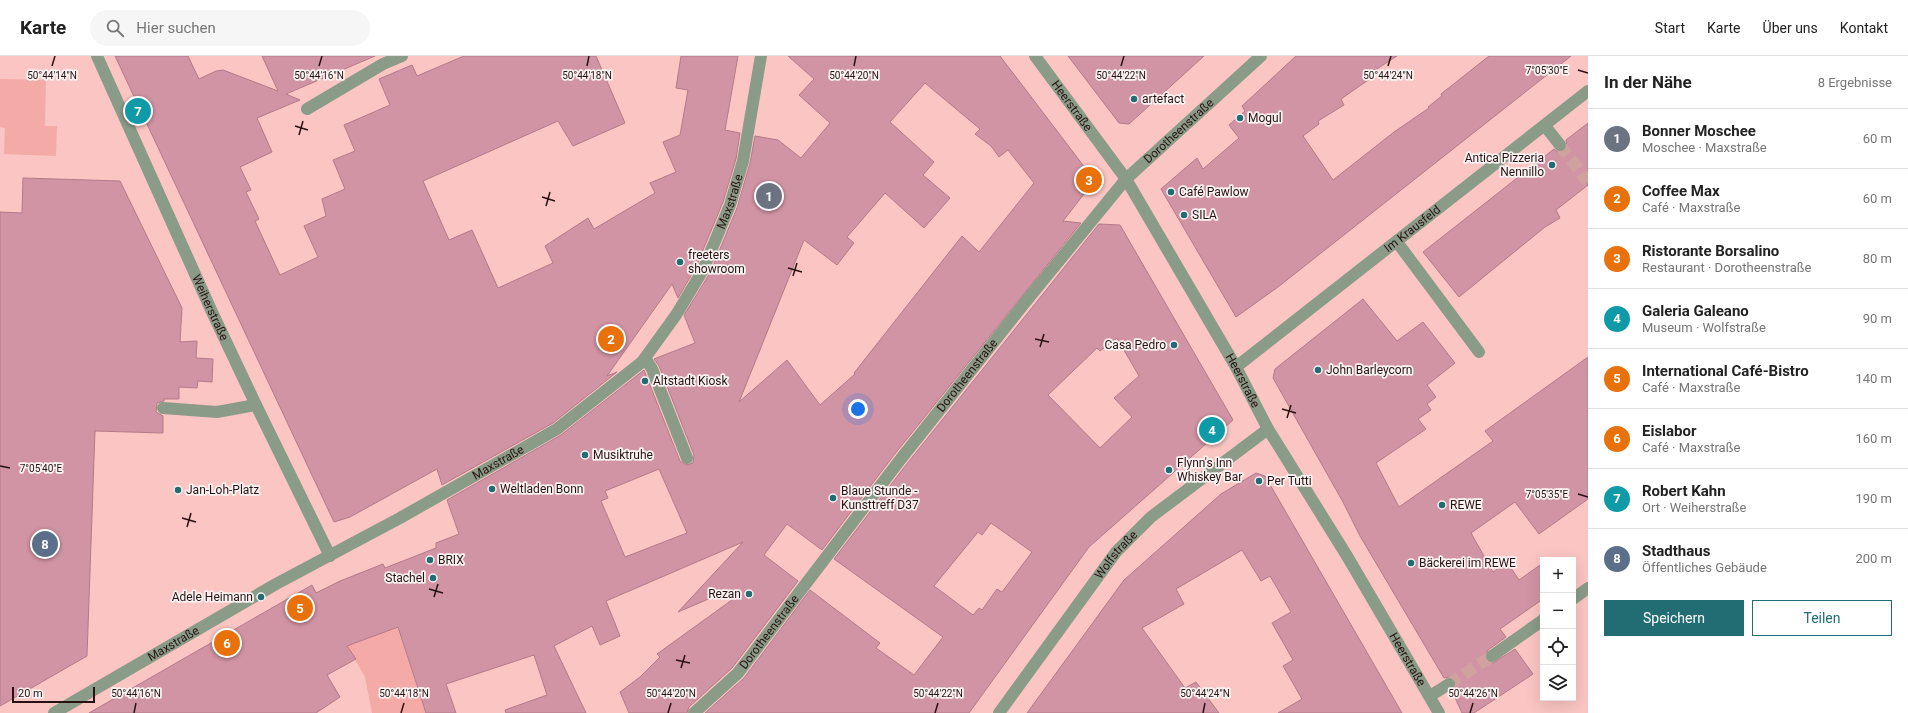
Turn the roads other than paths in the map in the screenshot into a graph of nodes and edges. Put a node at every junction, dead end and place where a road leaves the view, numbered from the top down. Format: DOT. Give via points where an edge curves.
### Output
graph roads {
  1 [pos="97,56"];
  2 [pos="402,56"];
  3 [pos="761,56"];
  4 [pos="1035,56"];
  5 [pos="1261,56"];
  6 [pos="1588,90"];
  7 [pos="307,109"];
  8 [pos="1545,126"];
  9 [pos="1560,145"];
  10 [pos="1126,179"];
  11 [pos="1397,242"];
  12 [pos="1479,352"];
  13 [pos="645,358"];
  14 [pos="1236,367"];
  15 [pos="256,405"];
  16 [pos="164,408"];
  17 [pos="1268,429"];
  18 [pos="687,458"];
  19 [pos="330,556"];
  20 [pos="1588,588"];
  21 [pos="1576,597"];
  22 [pos="1540,622"];
  23 [pos="1492,656"];
  24 [pos="1449,684"];
  25 [pos="1430,696"];
  26 [pos="54,713"];
  27 [pos="694,713"];
  28 [pos="999,713"];
  29 [pos="1439,713"];
  1 -- 15 [label="street, Weiherstraße"];
  2 -- 7 [label="street" via="383,64"];
  3 -- 13 [label="street, Maxstraße" via="743,161 730,205 703,270 676,315"];
  4 -- 10 [label="street, Heerstraße"];
  5 -- 10 [label="street, Dorotheenstraße"];
  6 -- 8 [label="street, Im Krausfeld"];
  8 -- 9 [label="street"];
  8 -- 11 [label="street, Im Krausfeld"];
  10 -- 14 [label="street, Heerstraße"];
  10 -- 27 [label="street, Dorotheenstraße" via="900,460 738,673"];
  11 -- 12 [label="street"];
  11 -- 14 [label="street, Im Krausfeld"];
  13 -- 18 [label="street" via="652,369"];
  13 -- 19 [label="street, Maxstraße" via="557,429"];
  14 -- 17 [label="street, Heerstraße"];
  15 -- 16 [label="street" via="217,412"];
  15 -- 19 [label="street, Weiherstraße"];
  17 -- 25 [label="street, Heerstraße"];
  17 -- 28 [label="street, Wolfstraße" via="1151,517 1116,552"];
  19 -- 26 [label="street, Maxstraße" via="276,584"];
  20 -- 21 [label="street"];
  22 -- 23 [label="street"];
  24 -- 25 [label="street"];
  25 -- 29 [label="street, Heerstraße"];
}
